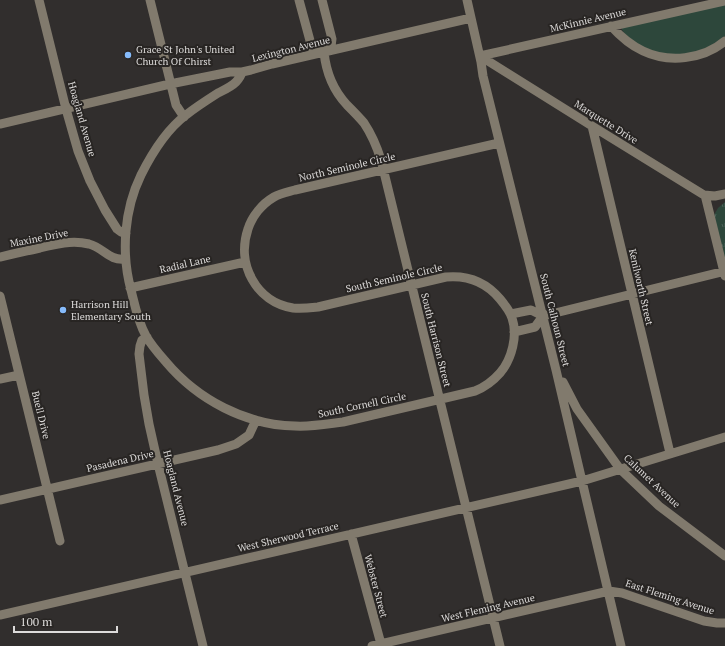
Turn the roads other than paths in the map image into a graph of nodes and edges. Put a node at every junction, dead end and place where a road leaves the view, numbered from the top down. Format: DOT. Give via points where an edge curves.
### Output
graph roads {
  1 [pos="39,0"];
  2 [pos="150,0"];
  3 [pos="300,0"];
  4 [pos="322,0"];
  5 [pos="466,0"];
  6 [pos="725,1"];
  7 [pos="471,18"];
  8 [pos="611,26"];
  9 [pos="725,41"];
  10 [pos="324,52"];
  11 [pos="480,56"];
  12 [pos="242,72"];
  13 [pos="170,84"];
  14 [pos="66,109"];
  15 [pos="184,116"];
  16 [pos="0,124"];
  17 [pos="592,126"];
  18 [pos="499,143"];
  19 [pos="384,169"];
  20 [pos="725,194"];
  21 [pos="705,195"];
  22 [pos="126,233"];
  23 [pos="0,257"];
  24 [pos="125,260"];
  25 [pos="245,262"];
  26 [pos="725,273"];
  27 [pos="412,285"];
  28 [pos="130,288"];
  29 [pos="631,294"];
  30 [pos="0,296"];
  31 [pos="510,314"];
  32 [pos="543,316"];
  33 [pos="514,332"];
  34 [pos="146,337"];
  35 [pos="556,370"];
  36 [pos="19,375"];
  37 [pos="0,380"];
  38 [pos="440,400"];
  39 [pos="577,409"];
  40 [pos="566,414"];
  41 [pos="256,420"];
  42 [pos="725,437"];
  43 [pos="670,454"];
  44 [pos="158,464"];
  45 [pos="620,469"];
  46 [pos="582,481"];
  47 [pos="48,489"];
  48 [pos="0,500"];
  49 [pos="466,508"];
  50 [pos="351,534"];
  51 [pos="60,541"];
  52 [pos="725,556"];
  53 [pos="185,572"];
  54 [pos="609,592"];
  55 [pos="0,615"];
  56 [pos="494,618"];
  57 [pos="725,622"];
  58 [pos="376,645"];
  59 [pos="203,646"];
  60 [pos="500,646"];
  61 [pos="621,646"];
  1 -- 14 [label="street, Hoagland Avenue"];
  2 -- 13 [label="street"];
  3 -- 10 [label="street" via="312,48"];
  4 -- 10 [label="street" via="332,39 330,48"];
  5 -- 7 [label="street, South Calhoun Street"];
  6 -- 8 [label="street, McKinnie Avenue"];
  7 -- 10 [label="street, Lexington Avenue"];
  7 -- 11 [label="street, South Calhoun Street"];
  8 -- 9 [label="street" via="620,36 644,52 663,57 687,58 710,51"];
  8 -- 11 [label="street, McKinnie Avenue"];
  10 -- 12 [label="street, Lexington Avenue"];
  10 -- 19 [label="street, South Harrison Street" via="325,63 334,87 342,100 364,123 377,147"];
  11 -- 17 [label="street, Marquette Drive"];
  11 -- 18 [label="street, South Calhoun Street"];
  12 -- 13 [label="street, Lexington Avenue"];
  12 -- 15 [label="street, South Cornell Circle" via="237,82"];
  13 -- 14 [label="street, Lexington Avenue"];
  13 -- 15 [label="street" via="176,106"];
  14 -- 16 [label="street, Lexington Avenue"];
  14 -- 22 [label="street, Hoagland Avenue" via="90,181 113,224 121,232"];
  15 -- 22 [label="street, South Cornell Circle" via="158,146 140,176 131,203"];
  17 -- 21 [label="street, Marquette Drive"];
  17 -- 29 [label="street, Kenilworth Street"];
  18 -- 19 [label="street, North Seminole Circle"];
  18 -- 32 [label="street, South Calhoun Street"];
  19 -- 25 [label="street, North Seminole Circle" via="274,197 253,217 244,245"];
  19 -- 27 [label="street, South Harrison Street"];
  20 -- 21 [label="street"];
  21 -- 26 [label="street"];
  22 -- 24 [label="street, South Cornell Circle"];
  23 -- 24 [label="street, Maxine Drive" via="74,242 90,245 115,259"];
  24 -- 28 [label="street, South Cornell Circle"];
  25 -- 27 [label="street, South Seminole Circle" via="250,276 262,292 272,300 292,308 318,307"];
  25 -- 28 [label="street, Radial Lane"];
  26 -- 29 [label="street"];
  27 -- 31 [label="street, South Seminole Circle" via="453,277 474,280 496,294"];
  27 -- 38 [label="street, South Harrison Street"];
  28 -- 34 [label="street, South Cornell Circle"];
  29 -- 32 [label="street"];
  29 -- 43 [label="street, Kenilworth Street"];
  30 -- 36 [label="street, Buell Drive"];
  31 -- 32 [label="street" via="531,310"];
  31 -- 33 [label="street, South Cornell Circle"];
  32 -- 33 [label="street" via="535,327"];
  32 -- 35 [label="street, South Calhoun Street"];
  33 -- 38 [label="street, South Cornell Circle" via="511,353 495,379 475,391"];
  34 -- 41 [label="street, South Cornell Circle" via="171,368 191,387 218,405"];
  34 -- 44 [label="street, Hoagland Avenue" via="142,340 139,354"];
  35 -- 39 [label="street, Calumet Avenue"];
  35 -- 40 [label="street, South Calhoun Street"];
  36 -- 37 [label="street"];
  36 -- 47 [label="street, Buell Drive"];
  38 -- 41 [label="street, South Cornell Circle" via="326,425 294,426"];
  38 -- 49 [label="street, South Harrison Street"];
  39 -- 40 [label="street"];
  39 -- 45 [label="street, Calumet Avenue"];
  40 -- 46 [label="street, South Calhoun Street"];
  41 -- 44 [label="street, Pasadena Drive" via="249,435 236,444"];
  42 -- 43 [label="street, West Sherwood Terrace"];
  43 -- 45 [label="street, West Sherwood Terrace"];
  44 -- 47 [label="street, Pasadena Drive"];
  44 -- 53 [label="street, Hoagland Avenue"];
  45 -- 46 [label="street, West Sherwood Terrace"];
  45 -- 52 [label="street, Calumet Avenue" via="660,506"];
  46 -- 49 [label="street, West Sherwood Terrace"];
  46 -- 54 [label="street, South Calhoun Street"];
  47 -- 48 [label="street, Pasadena Drive"];
  47 -- 51 [label="street, Buell Drive"];
  49 -- 50 [label="street, West Sherwood Terrace"];
  49 -- 56 [label="street, South Harrison Street"];
  50 -- 53 [label="street, West Sherwood Terrace"];
  50 -- 58 [label="street, Webster Street"];
  53 -- 55 [label="street, West Sherwood Terrace"];
  53 -- 59 [label="street, Hoagland Avenue"];
  54 -- 56 [label="street, West Fleming Avenue"];
  54 -- 57 [label="street, East Fleming Avenue" via="622,593 704,621"];
  54 -- 61 [label="street, South Calhoun Street"];
  56 -- 58 [label="street, West Fleming Avenue"];
  56 -- 60 [label="street, South Harrison Street"];
}
